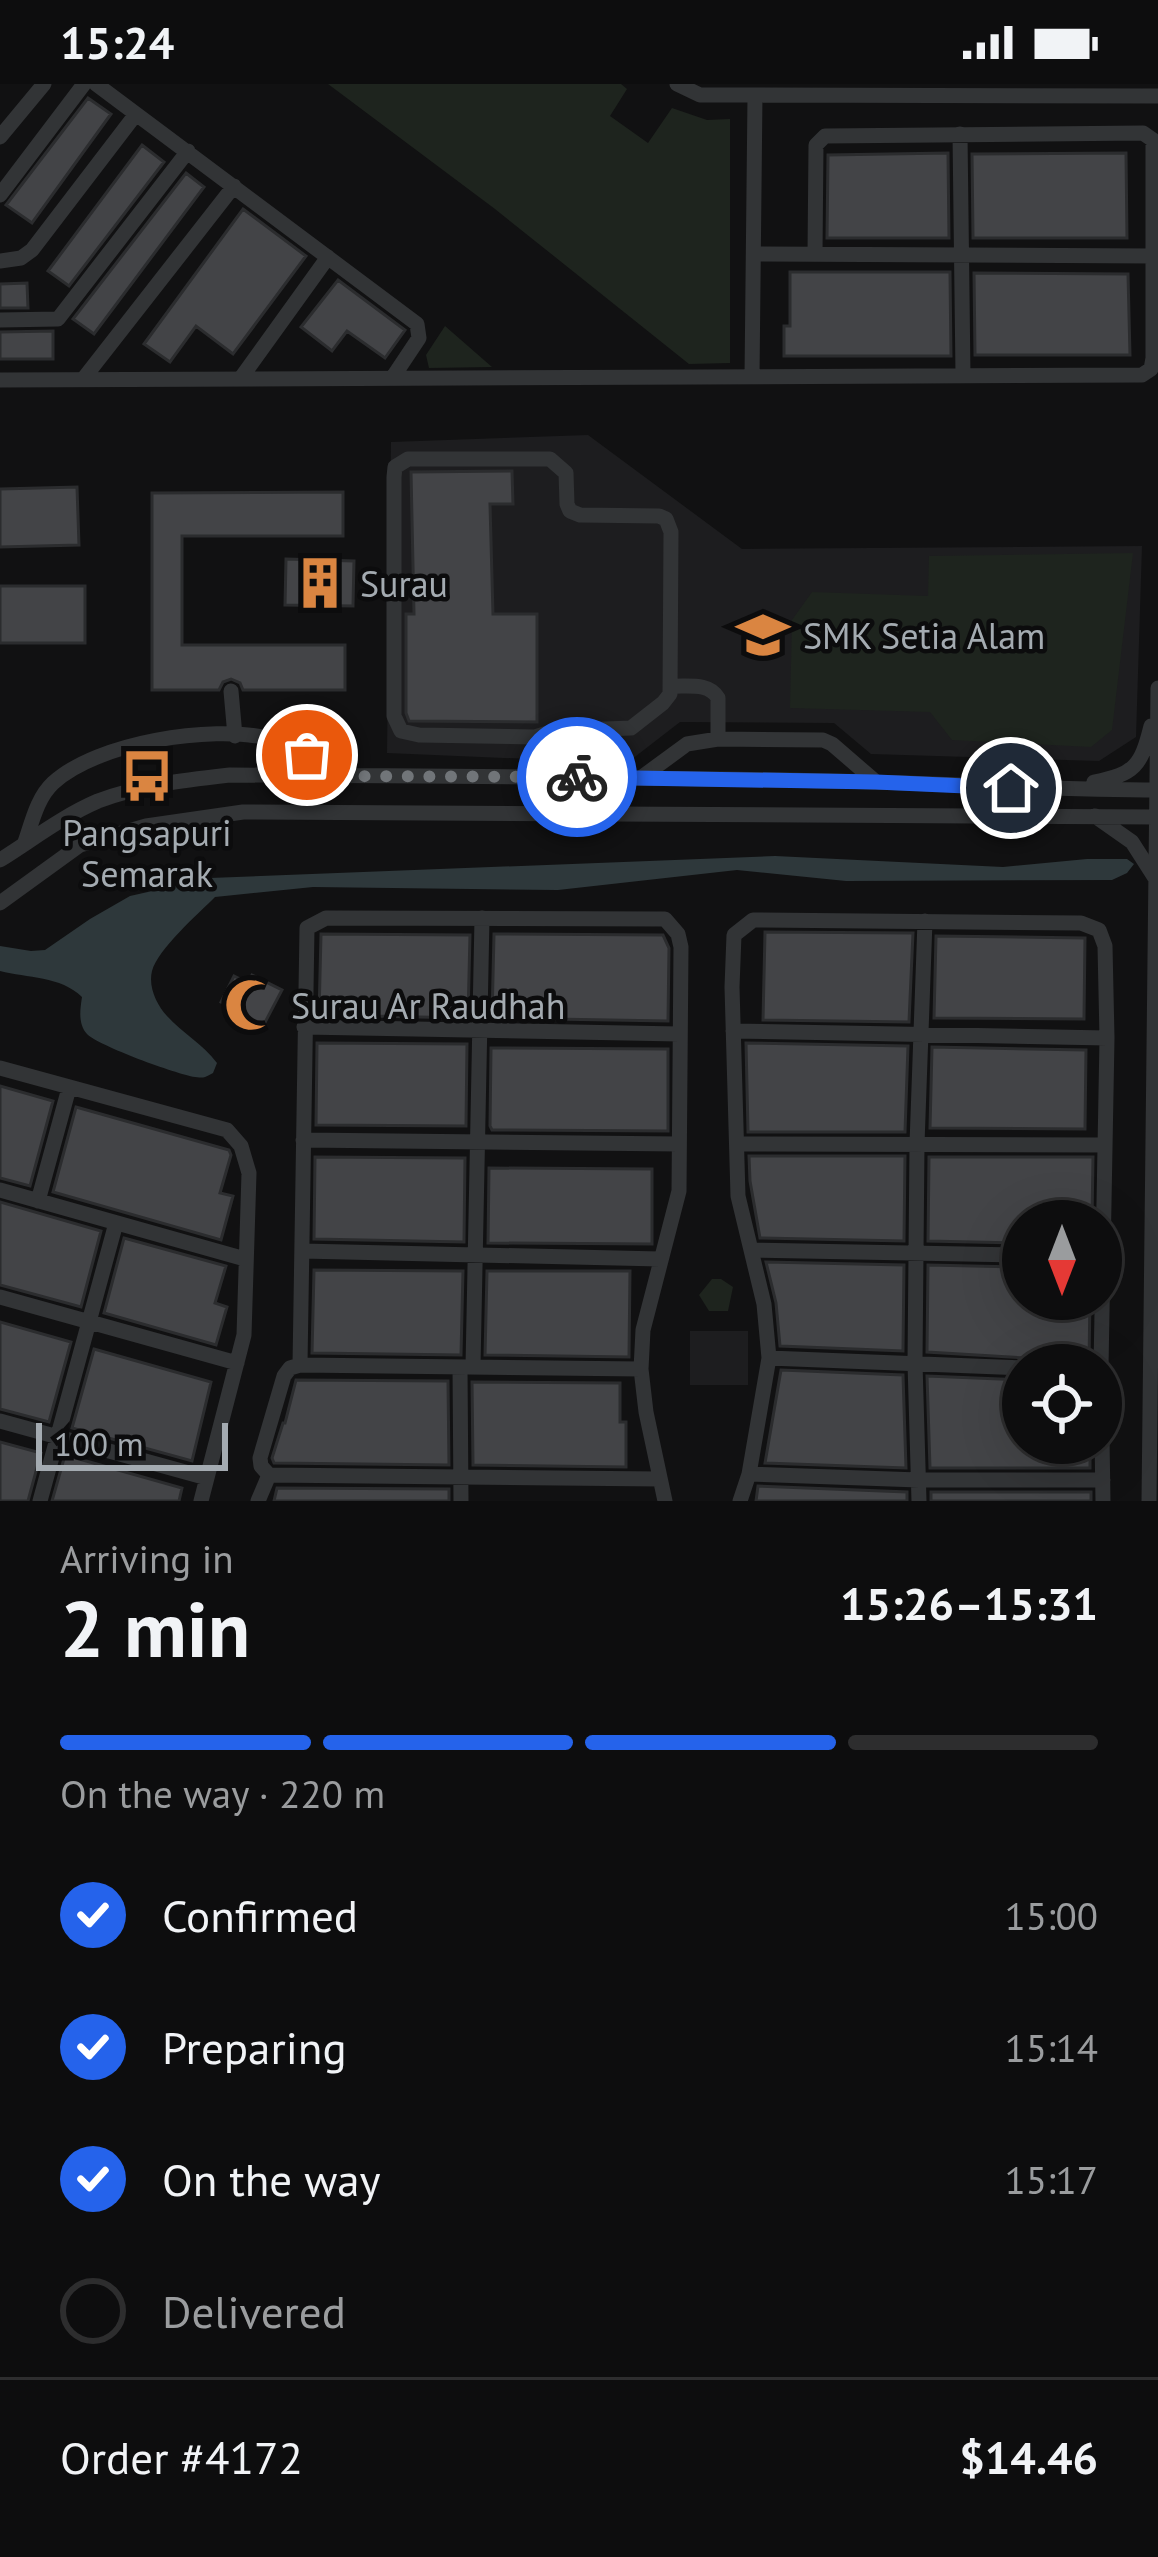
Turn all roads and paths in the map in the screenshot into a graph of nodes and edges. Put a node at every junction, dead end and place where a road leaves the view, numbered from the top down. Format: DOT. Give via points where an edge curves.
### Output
graph roads {
  1 [pos="44,84"];
  2 [pos="84,84"];
  3 [pos="96,84"];
  4 [pos="677,84"];
  5 [pos="755,95"];
  6 [pos="1158,96"];
  7 [pos="136,114"];
  8 [pos="960,134"];
  9 [pos="0,136"];
  10 [pos="188,151"];
  11 [pos="234,186"];
  12 [pos="0,196"];
  13 [pos="755,254"];
  14 [pos="815,254"];
  15 [pos="962,255"];
  16 [pos="1153,256"];
  17 [pos="328,257"];
  18 [pos="0,261"];
  19 [pos="0,320"];
  20 [pos="963,375"];
  21 [pos="393,377"];
  22 [pos="752,377"];
  23 [pos="84,378"];
  24 [pos="242,378"];
  25 [pos="0,380"];
  26 [pos="670,686"];
  27 [pos="1158,688"];
  28 [pos="231,692"];
  29 [pos="1157,702"];
  30 [pos="235,736"];
  31 [pos="718,739"];
  32 [pos="334,776"];
  33 [pos="642,777"];
  34 [pos="876,782"];
  35 [pos="1055,790"];
  36 [pos="1157,790"];
  37 [pos="1095,816"];
  38 [pos="1157,817"];
  39 [pos="24,844"];
  40 [pos="80,845"];
  41 [pos="0,860"];
  42 [pos="1156,881"];
  43 [pos="0,891"];
  44 [pos="0,903"];
  45 [pos="482,918"];
  46 [pos="925,921"];
  47 [pos="304,1028"];
  48 [pos="479,1030"];
  49 [pos="733,1031"];
  50 [pos="922,1033"];
  51 [pos="680,1034"];
  52 [pos="1107,1038"];
  53 [pos="0,1068"];
  54 [pos="69,1088"];
  55 [pos="303,1140"];
  56 [pos="477,1142"];
  57 [pos="679,1144"];
  58 [pos="737,1144"];
  59 [pos="917,1144"];
  60 [pos="1106,1145"];
  61 [pos="0,1190"];
  62 [pos="1104,1200"];
  63 [pos="38,1201"];
  64 [pos="116,1223"];
  65 [pos="302,1250"];
  66 [pos="753,1250"];
  67 [pos="916,1253"];
  68 [pos="476,1255"];
  69 [pos="1002,1255"];
  70 [pos="660,1258"];
  71 [pos="245,1259"];
  72 [pos="0,1297"];
  73 [pos="90,1322"];
  74 [pos="770,1358"];
  75 [pos="237,1363"];
  76 [pos="916,1363"];
  77 [pos="300,1365"];
  78 [pos="467,1367"];
  79 [pos="1002,1367"];
  80 [pos="641,1369"];
  81 [pos="0,1420"];
  82 [pos="58,1437"];
  83 [pos="1103,1464"];
  84 [pos="749,1474"];
  85 [pos="269,1475"];
  86 [pos="462,1477"];
  87 [pos="207,1478"];
  88 [pos="660,1479"];
  89 [pos="919,1480"];
  90 [pos="1103,1480"];
  91 [pos="40,1501"];
  92 [pos="201,1501"];
  93 [pos="258,1501"];
  94 [pos="461,1501"];
  95 [pos="665,1501"];
  96 [pos="740,1501"];
  97 [pos="919,1501"];
  98 [pos="1103,1501"];
  99 [pos="1149,1501"];
  1 -- 9 [label="street"];
  2 -- 12 [label="street"];
  3 -- 7 [label="street"];
  4 -- 5 [label="street" via="700,94"];
  5 -- 6 [label="street"];
  5 -- 13 [label="street"];
  7 -- 10 [label="street"];
  7 -- 18 [label="street" via="32,250"];
  8 -- 14 [label="street" via="825,136 816,145"];
  8 -- 15 [label="street"];
  8 -- 16 [label="street" via="1144,133 1154,143"];
  10 -- 11 [label="street"];
  10 -- 19 [label="street" via="58,320"];
  11 -- 17 [label="street"];
  11 -- 23 [label="street"];
  13 -- 14 [label="street"];
  13 -- 22 [label="street"];
  14 -- 15 [label="street"];
  15 -- 16 [label="street"];
  15 -- 20 [label="street"];
  16 -- 20 [label="street" via="1153,358 1142,375"];
  17 -- 21 [label="street" via="417,323 418,338"];
  17 -- 24 [label="street"];
  20 -- 22 [label="street"];
  21 -- 22 [label="street"];
  21 -- 24 [label="street"];
  23 -- 24 [label="street"];
  23 -- 25 [label="street"];
  26 -- 26 [label="street" via="663,703 631,728 535,737 401,731 394,716 395,467 408,460 550,460 566,473 570,512 666,519"];
  26 -- 31 [label="street" via="716,692"];
  27 -- 29 [label="street"];
  28 -- 30 [label="street"];
  29 -- 35 [label="street" via="1144,757 1122,777"];
  29 -- 36 [label="street"];
  30 -- 32 [label="street" via="290,745"];
  30 -- 39 [label="street" via="148,741 75,767 40,800"];
  31 -- 33 [label="street" via="683,745"];
  31 -- 34 [label="street" via="823,740"];
  32 -- 33 [label="street"];
  32 -- 39 [label="street" via="164,783 100,801"];
  33 -- 34 [label="street"];
  34 -- 35 [label="street"];
  35 -- 36 [label="street"];
  36 -- 38 [label="street"];
  37 -- 38 [label="street"];
  37 -- 40 [label="street" via="243,812"];
  37 -- 42 [label="street" via="1132,842"];
  38 -- 42 [label="street"];
  39 -- 41 [label="street"];
  40 -- 43 [label="street"];
  40 -- 44 [label="street"];
  42 -- 99 [label="street"];
  45 -- 47 [label="street" via="326,918 307,928"];
  45 -- 48 [label="street"];
  45 -- 51 [label="street" via="665,920 681,946"];
  46 -- 49 [label="street" via="753,920 734,935"];
  46 -- 50 [label="street"];
  46 -- 52 [label="street" via="1081,923 1100,930"];
  47 -- 48 [label="street"];
  47 -- 55 [label="street"];
  48 -- 51 [label="street"];
  48 -- 56 [label="street"];
  49 -- 50 [label="street"];
  49 -- 58 [label="street"];
  50 -- 52 [label="street"];
  50 -- 59 [label="street"];
  51 -- 57 [label="street"];
  52 -- 60 [label="street"];
  53 -- 54 [label="street"];
  54 -- 63 [label="street"];
  54 -- 71 [label="street" via="227,1130 248,1162"];
  55 -- 56 [label="street"];
  55 -- 65 [label="street"];
  56 -- 57 [label="street"];
  56 -- 68 [label="street"];
  57 -- 70 [label="street" via="679,1191"];
  58 -- 59 [label="street"];
  58 -- 66 [label="street" via="738,1196"];
  59 -- 60 [label="street"];
  59 -- 67 [label="street"];
  60 -- 62 [label="street"];
  61 -- 63 [label="street"];
  63 -- 64 [label="street"];
  64 -- 71 [label="street"];
  64 -- 73 [label="street"];
  65 -- 68 [label="street"];
  65 -- 77 [label="street"];
  66 -- 67 [label="street"];
  66 -- 74 [label="street"];
  67 -- 69 [label="street"];
  67 -- 76 [label="street"];
  68 -- 70 [label="street"];
  68 -- 78 [label="street"];
  70 -- 80 [label="street"];
  71 -- 75 [label="street"];
  72 -- 73 [label="street"];
  73 -- 75 [label="street"];
  73 -- 82 [label="street"];
  74 -- 76 [label="street"];
  74 -- 84 [label="street"];
  75 -- 87 [label="street"];
  76 -- 79 [label="street"];
  76 -- 89 [label="street"];
  77 -- 78 [label="street"];
  77 -- 85 [label="street" via="284,1376 260,1459"];
  78 -- 80 [label="street"];
  78 -- 86 [label="street"];
  80 -- 88 [label="street"];
  81 -- 82 [label="street"];
  82 -- 87 [label="street"];
  82 -- 91 [label="street"];
  83 -- 90 [label="street"];
  84 -- 89 [label="street"];
  84 -- 96 [label="street"];
  85 -- 86 [label="street"];
  85 -- 93 [label="street"];
  86 -- 88 [label="street"];
  86 -- 94 [label="street"];
  87 -- 92 [label="street"];
  88 -- 95 [label="street"];
  89 -- 90 [label="street"];
  89 -- 97 [label="street"];
  90 -- 98 [label="street"];
}
